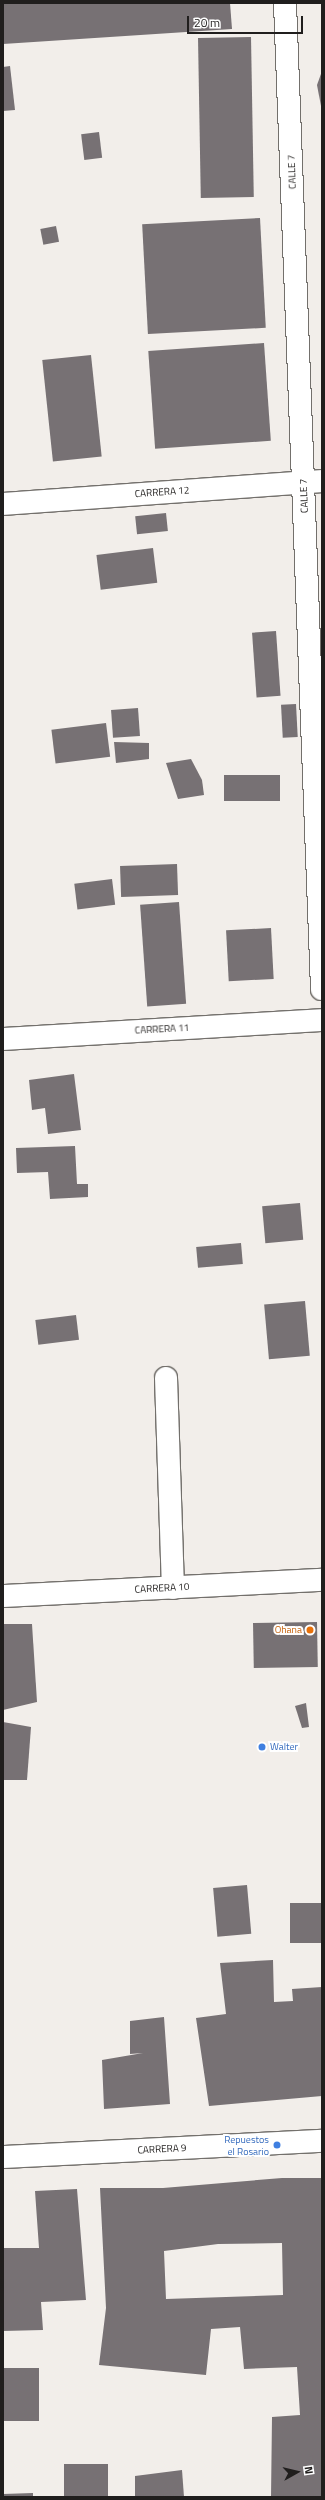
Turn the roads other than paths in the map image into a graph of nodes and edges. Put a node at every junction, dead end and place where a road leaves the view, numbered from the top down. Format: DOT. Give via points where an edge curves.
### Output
graph roads {
  1 [pos="285,3"];
  2 [pos="313,482"];
  3 [pos="3,504"];
  4 [pos="322,989"];
  5 [pos="322,1020"];
  6 [pos="3,1039"];
  7 [pos="166,1378"];
  8 [pos="322,1580"];
  9 [pos="173,1588"];
  10 [pos="3,1596"];
  11 [pos="322,2141"];
  12 [pos="3,2157"];
  1 -- 2 [label="street, CALLE 7"];
  2 -- 3 [label="street, CARRERA 12"];
  2 -- 4 [label="street, CALLE 7"];
  5 -- 6 [label="street, CARRERA 11"];
  7 -- 9 [label="street"];
  8 -- 9 [label="street, CARRERA 10"];
  9 -- 10 [label="street, CARRERA 10"];
  11 -- 12 [label="street, CARRERA 9"];
}
